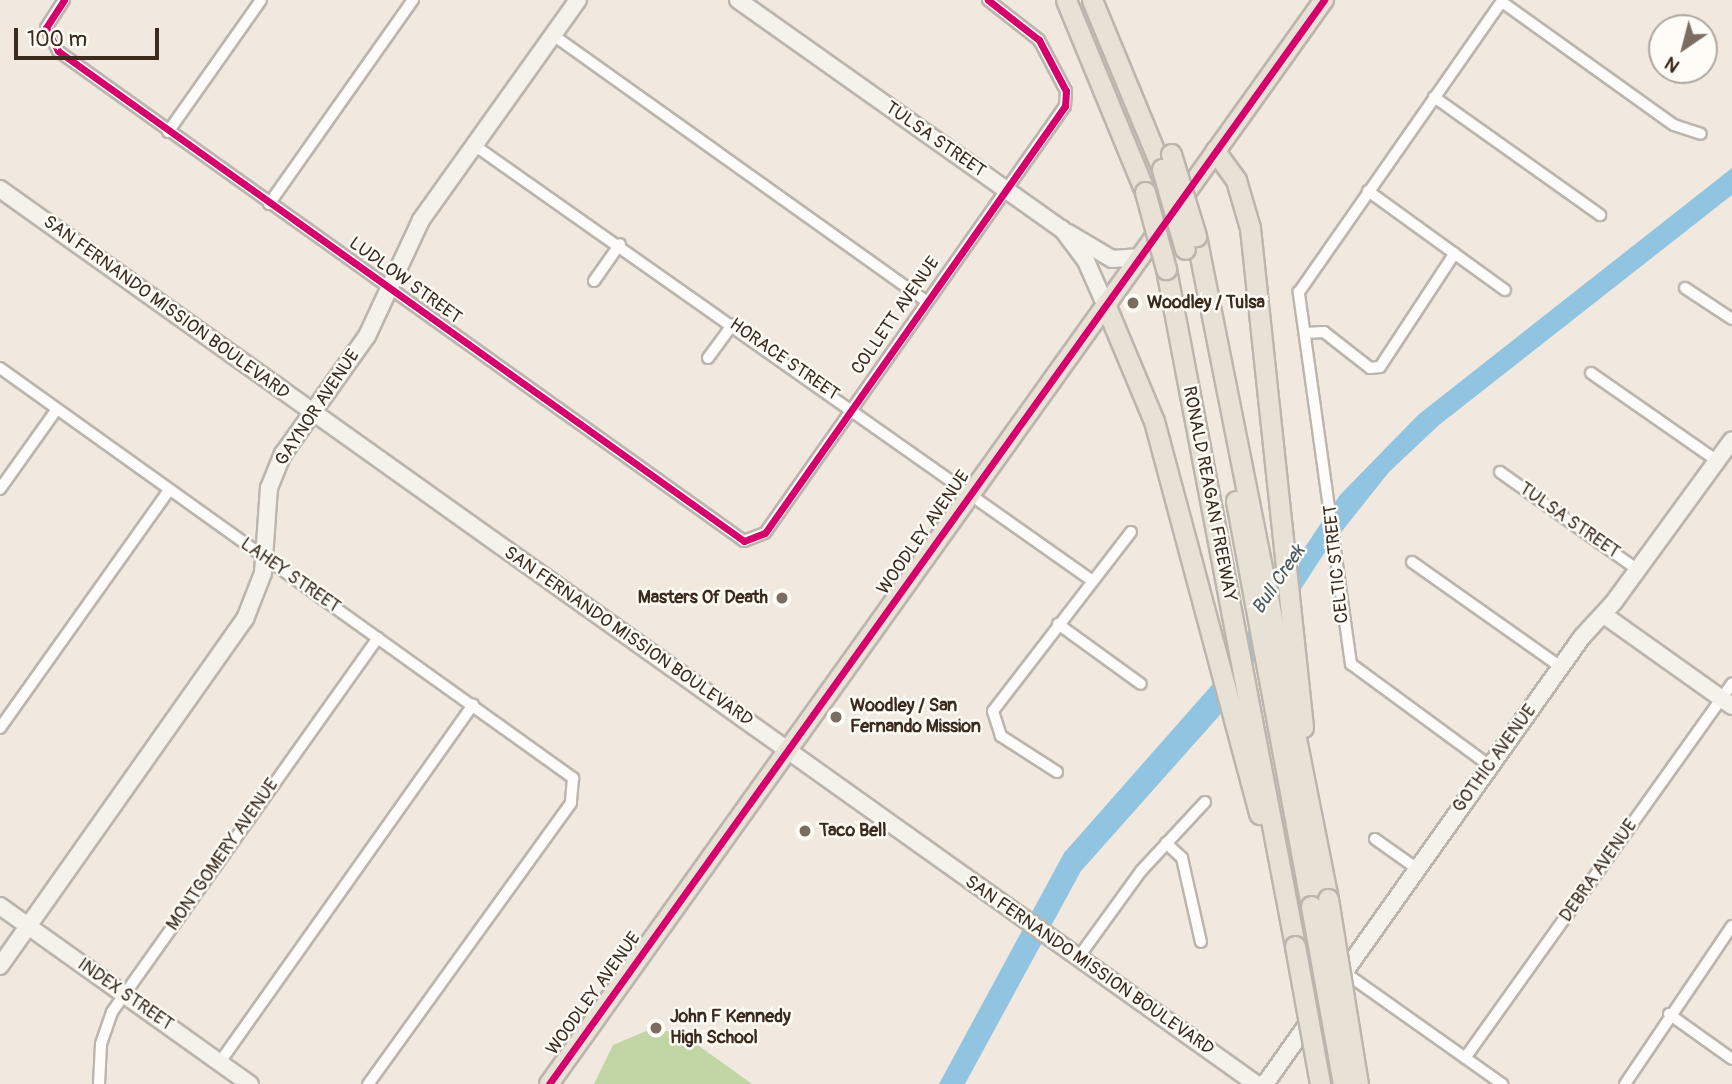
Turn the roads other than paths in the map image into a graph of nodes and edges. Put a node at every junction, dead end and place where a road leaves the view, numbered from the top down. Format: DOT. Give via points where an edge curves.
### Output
graph roads {
  1 [pos="64,0"];
  2 [pos="261,0"];
  3 [pos="413,0"];
  4 [pos="578,0"];
  5 [pos="738,0"];
  6 [pos="988,0"];
  7 [pos="1066,0"];
  8 [pos="1092,0"];
  9 [pos="1107,0"];
  10 [pos="1324,0"];
  11 [pos="1502,1"];
  12 [pos="553,35"];
  13 [pos="1434,97"];
  14 [pos="168,132"];
  15 [pos="1701,134"];
  16 [pos="474,145"];
  17 [pos="1215,151"];
  18 [pos="1166,162"];
  19 [pos="0,189"];
  20 [pos="1005,190"];
  21 [pos="1368,191"];
  22 [pos="269,204"];
  23 [pos="1600,215"];
  24 [pos="1062,229"];
  25 [pos="620,244"];
  26 [pos="1455,253"];
  27 [pos="1138,257"];
  28 [pos="594,281"];
  29 [pos="1685,288"];
  30 [pos="1506,290"];
  31 [pos="390,291"];
  32 [pos="926,301"];
  33 [pos="1105,304"];
  34 [pos="1732,319"];
  35 [pos="733,324"];
  36 [pos="1305,333"];
  37 [pos="708,358"];
  38 [pos="0,368"];
  39 [pos="1591,373"];
  40 [pos="850,408"];
  41 [pos="57,409"];
  42 [pos="312,412"];
  43 [pos="1732,440"];
  44 [pos="1717,461"];
  45 [pos="1500,472"];
  46 [pos="0,489"];
  47 [pos="169,490"];
  48 [pos="971,494"];
  49 [pos="1131,533"];
  50 [pos="752,541"];
  51 [pos="265,558"];
  52 [pos="1412,562"];
  53 [pos="1638,570"];
  54 [pos="1090,579"];
  55 [pos="1604,615"];
  56 [pos="1058,624"];
  57 [pos="378,638"];
  58 [pos="1561,667"];
  59 [pos="1141,684"];
  60 [pos="1732,684"];
  61 [pos="1280,699"];
  62 [pos="1727,703"];
  63 [pos="473,705"];
  64 [pos="0,728"];
  65 [pos="789,750"];
  66 [pos="1490,766"];
  67 [pos="1057,772"];
  68 [pos="1307,794"];
  69 [pos="1205,802"];
  70 [pos="1375,839"];
  71 [pos="1166,843"];
  72 [pos="1416,868"];
  73 [pos="1286,900"];
  74 [pos="1319,902"];
  75 [pos="0,906"];
  76 [pos="27,926"];
  77 [pos="1732,926"];
  78 [pos="1201,942"];
  79 [pos="1078,958"];
  80 [pos="0,966"];
  81 [pos="1344,972"];
  82 [pos="124,994"];
  83 [pos="1669,1014"];
  84 [pos="1465,1058"];
  85 [pos="1732,1059"];
  86 [pos="220,1062"];
  87 [pos="99,1084"];
  88 [pos="250,1084"];
  89 [pos="368,1084"];
  90 [pos="549,1084"];
  91 [pos="1256,1084"];
  92 [pos="1265,1084"];
  93 [pos="1320,1084"];
  94 [pos="1343,1084"];
  95 [pos="1358,1084"];
  96 [pos="1502,1084"];
  97 [pos="1625,1084"];
  1 -- 14 [label="street, LUDLOW STREET" via="47,21 47,36 58,51"];
  2 -- 14 [label="street"];
  3 -- 22 [label="street"];
  4 -- 12 [label="street, GAYNOR AVENUE"];
  5 -- 20 [label="street, TULSA STREET"];
  6 -- 20 [label="street, COLLETT AVENUE" via="1039,40 1066,91 1065,106"];
  7 -- 73 [label="highway, RONALD REAGAN FREEWAY, bridge" via="1145,192 1166,269"];
  8 -- 18 [label="highway"];
  9 -- 18 [label="highway"];
  10 -- 17 [label="main road, WOODLEY AVENUE"];
  11 -- 13 [label="street"];
  11 -- 15 [label="street" via="1674,125"];
  12 -- 16 [label="street, GAYNOR AVENUE"];
  12 -- 32 [label="street"];
  13 -- 21 [label="street"];
  13 -- 23 [label="street"];
  14 -- 22 [label="street, LUDLOW STREET"];
  16 -- 25 [label="street, HORACE STREET"];
  16 -- 31 [label="street, GAYNOR AVENUE" via="411,236"];
  17 -- 27 [label="main road, WOODLEY AVENUE"];
  17 -- 68 [label="highway" via="1236,180 1251,228 1286,526"];
  18 -- 61 [label="highway, bridge" via="1191,243"];
  19 -- 42 [label="street, SAN FERNANDO MISSION BOULEVARD"];
  20 -- 24 [label="street, TULSA STREET"];
  20 -- 32 [label="street, COLLETT AVENUE"];
  21 -- 26 [label="street"];
  21 -- 36 [label="street, CELTIC STREET" via="1299,292"];
  22 -- 31 [label="street, LUDLOW STREET"];
  24 -- 27 [label="street" via="1112,259"];
  24 -- 33 [label="street, TULSA STREET" via="1086,261"];
  25 -- 28 [label="street"];
  25 -- 35 [label="street, HORACE STREET"];
  26 -- 30 [label="street"];
  26 -- 36 [label="street" via="1380,367 1370,368 1324,332"];
  27 -- 33 [label="main road, WOODLEY AVENUE"];
  29 -- 34 [label="street"];
  31 -- 42 [label="street, GAYNOR AVENUE" via="367,336"];
  31 -- 50 [label="street, LUDLOW STREET" via="737,540"];
  32 -- 40 [label="street, COLLETT AVENUE"];
  33 -- 48 [label="main road, WOODLEY AVENUE"];
  33 -- 73 [label="highway" via="1142,382 1237,740"];
  35 -- 37 [label="street"];
  35 -- 40 [label="street, HORACE STREET"];
  36 -- 66 [label="street, CELTIC STREET" via="1346,647 1354,669"];
  38 -- 41 [label="street, LAHEY STREET"];
  39 -- 44 [label="street"];
  40 -- 48 [label="street, HORACE STREET"];
  40 -- 50 [label="street, COLLETT AVENUE" via="765,533"];
  41 -- 46 [label="street"];
  41 -- 47 [label="street, LAHEY STREET"];
  42 -- 51 [label="street, GAYNOR AVENUE" via="272,478"];
  42 -- 65 [label="street, SAN FERNANDO MISSION BOULEVARD"];
  43 -- 44 [label="street, GOTHIC AVENUE"];
  44 -- 53 [label="street, GOTHIC AVENUE"];
  45 -- 53 [label="street, TULSA STREET"];
  47 -- 51 [label="street, LAHEY STREET"];
  47 -- 64 [label="street"];
  48 -- 54 [label="street, HORACE STREET"];
  48 -- 65 [label="main road, WOODLEY AVENUE"];
  49 -- 54 [label="street"];
  51 -- 57 [label="street, LAHEY STREET"];
  51 -- 76 [label="street, GAYNOR AVENUE" via="245,619"];
  52 -- 58 [label="street"];
  53 -- 55 [label="street, GOTHIC AVENUE"];
  54 -- 56 [label="street"];
  55 -- 58 [label="street, GOTHIC AVENUE"];
  55 -- 62 [label="street"];
  56 -- 59 [label="street"];
  56 -- 67 [label="street" via="998,702 992,719 1002,736"];
  57 -- 63 [label="street, LAHEY STREET"];
  57 -- 82 [label="street, MONTGOMERY AVENUE"];
  58 -- 66 [label="street, GOTHIC AVENUE"];
  60 -- 62 [label="street, DEBRA AVENUE"];
  61 -- 68 [label="highway"];
  61 -- 74 [label="highway"];
  62 -- 84 [label="street, DEBRA AVENUE"];
  63 -- 86 [label="street"];
  63 -- 89 [label="street, LAHEY STREET" via="569,771 576,786 571,803"];
  65 -- 79 [label="street, SAN FERNANDO MISSION BOULEVARD"];
  65 -- 90 [label="main road, WOODLEY AVENUE"];
  66 -- 72 [label="street, GOTHIC AVENUE"];
  68 -- 74 [label="highway"];
  69 -- 71 [label="street"];
  70 -- 72 [label="street"];
  71 -- 78 [label="street" via="1182,858"];
  71 -- 79 [label="street"];
  72 -- 81 [label="street, GOTHIC AVENUE"];
  73 -- 93 [label="highway, RONALD REAGAN FREEWAY, bridge"];
  74 -- 94 [label="highway, bridge"];
  74 -- 95 [label="highway, bridge"];
  75 -- 76 [label="street, INDEX STREET"];
  76 -- 80 [label="street, GAYNOR AVENUE"];
  76 -- 82 [label="street, INDEX STREET"];
  77 -- 83 [label="street"];
  79 -- 91 [label="street, SAN FERNANDO MISSION BOULEVARD"];
  81 -- 84 [label="street"];
  81 -- 92 [label="street, GOTHIC AVENUE"];
  82 -- 86 [label="street, INDEX STREET"];
  82 -- 87 [label="street, MONTGOMERY AVENUE" via="106,1024"];
  83 -- 85 [label="street"];
  83 -- 97 [label="street"];
  84 -- 96 [label="street"];
  86 -- 88 [label="street, INDEX STREET"];
}
